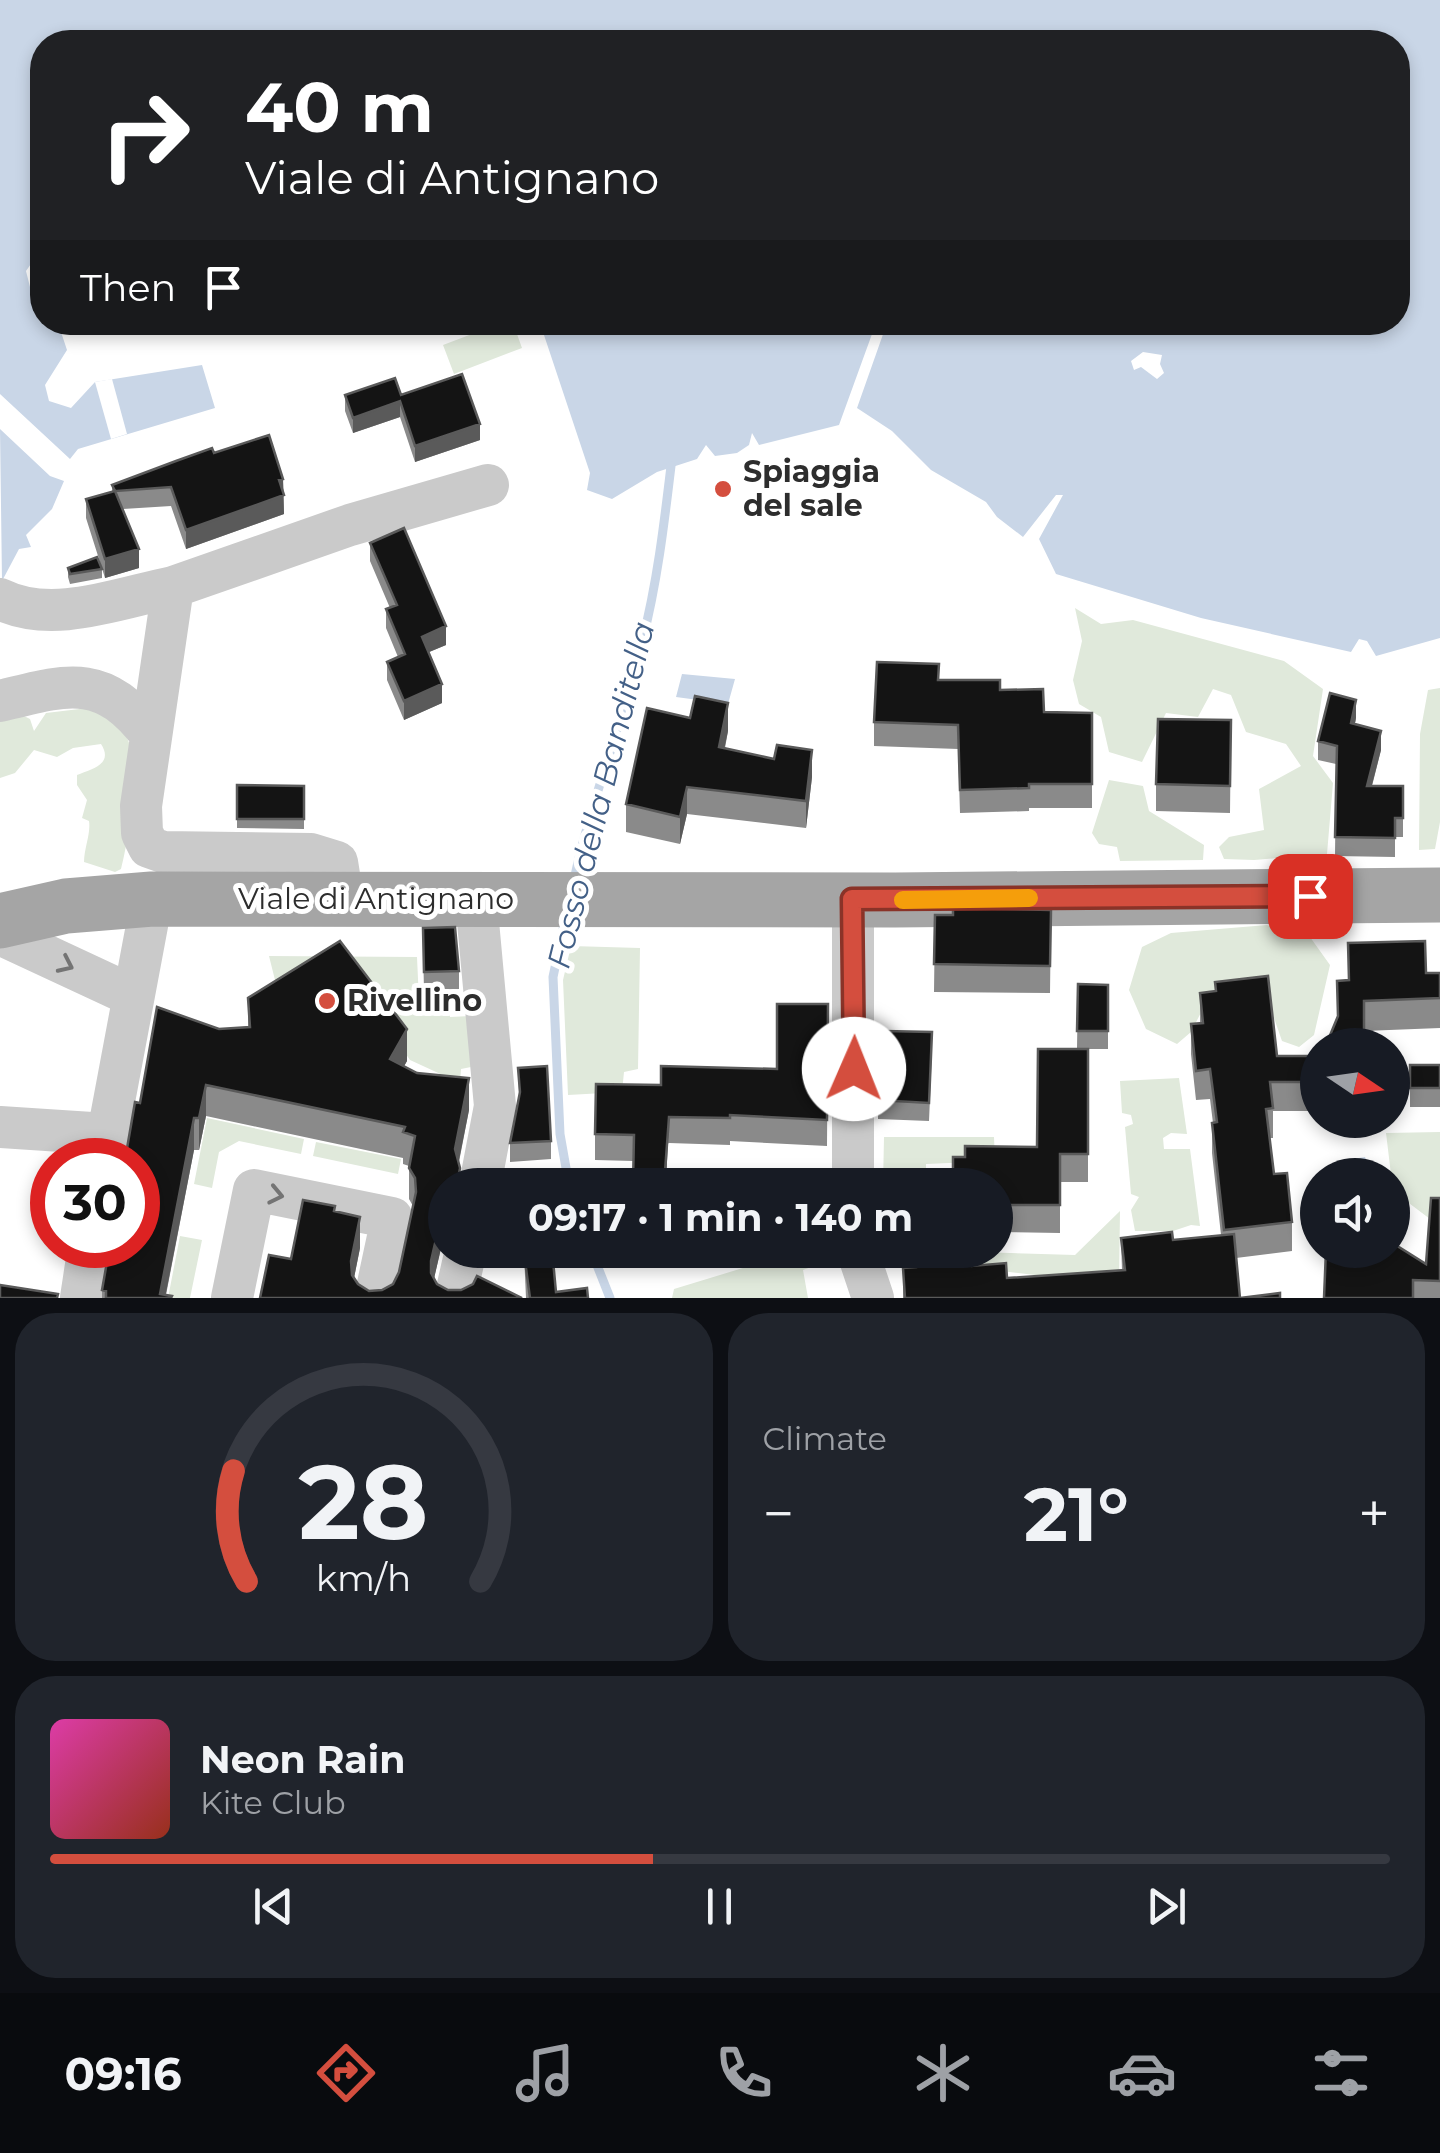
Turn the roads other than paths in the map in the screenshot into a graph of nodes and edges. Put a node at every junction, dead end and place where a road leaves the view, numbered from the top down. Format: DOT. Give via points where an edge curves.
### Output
graph roads {
  1 [pos="488,485"];
  2 [pos="173,587"];
  3 [pos="0,599"];
  4 [pos="0,701"];
  5 [pos="151,735"];
  6 [pos="1440,895"];
  7 [pos="874,899"];
  8 [pos="152,900"];
  9 [pos="343,900"];
  10 [pos="459,900"];
  11 [pos="0,921"];
  12 [pos="0,934"];
  13 [pos="133,996"];
  14 [pos="0,1126"];
  15 [pos="60,1138"];
  16 [pos="107,1138"];
  17 [pos="483,1168"];
  18 [pos="853,1168"];
  19 [pos="86,1268"];
  20 [pos="462,1268"];
  21 [pos="863,1268"];
  22 [pos="81,1298"];
  23 [pos="232,1298"];
  24 [pos="375,1298"];
  25 [pos="455,1298"];
  26 [pos="873,1298"];
  1 -- 2 [label="street"];
  2 -- 3 [label="street" via="66,610 19,608"];
  2 -- 5 [label="street"];
  4 -- 5 [label="street" via="85,686 134,714"];
  5 -- 9 [label="street" via="141,806 149,847 311,854 337,862"];
  6 -- 7 [label="main road, Viale di Antignano"];
  7 -- 10 [label="main road, Viale di Antignano"];
  7 -- 18 [label="street" via="855,992"];
  8 -- 9 [label="main road, Viale di Antignano"];
  8 -- 11 [label="main road, Viale di Antignano" via="66,906"];
  8 -- 13 [label="street"];
  9 -- 10 [label="main road, Viale di Antignano"];
  10 -- 17 [label="street" via="484,1009 495,1106"];
  12 -- 13 [label="street, one-way"];
  13 -- 16 [label="street"];
  14 -- 15 [label="street"];
  19 -- 22 [label="street"];
  20 -- 25 [label="street"];
  21 -- 26 [label="street"];
  23 -- 24 [label="street, one-way" via="254,1190 392,1218"];
}
